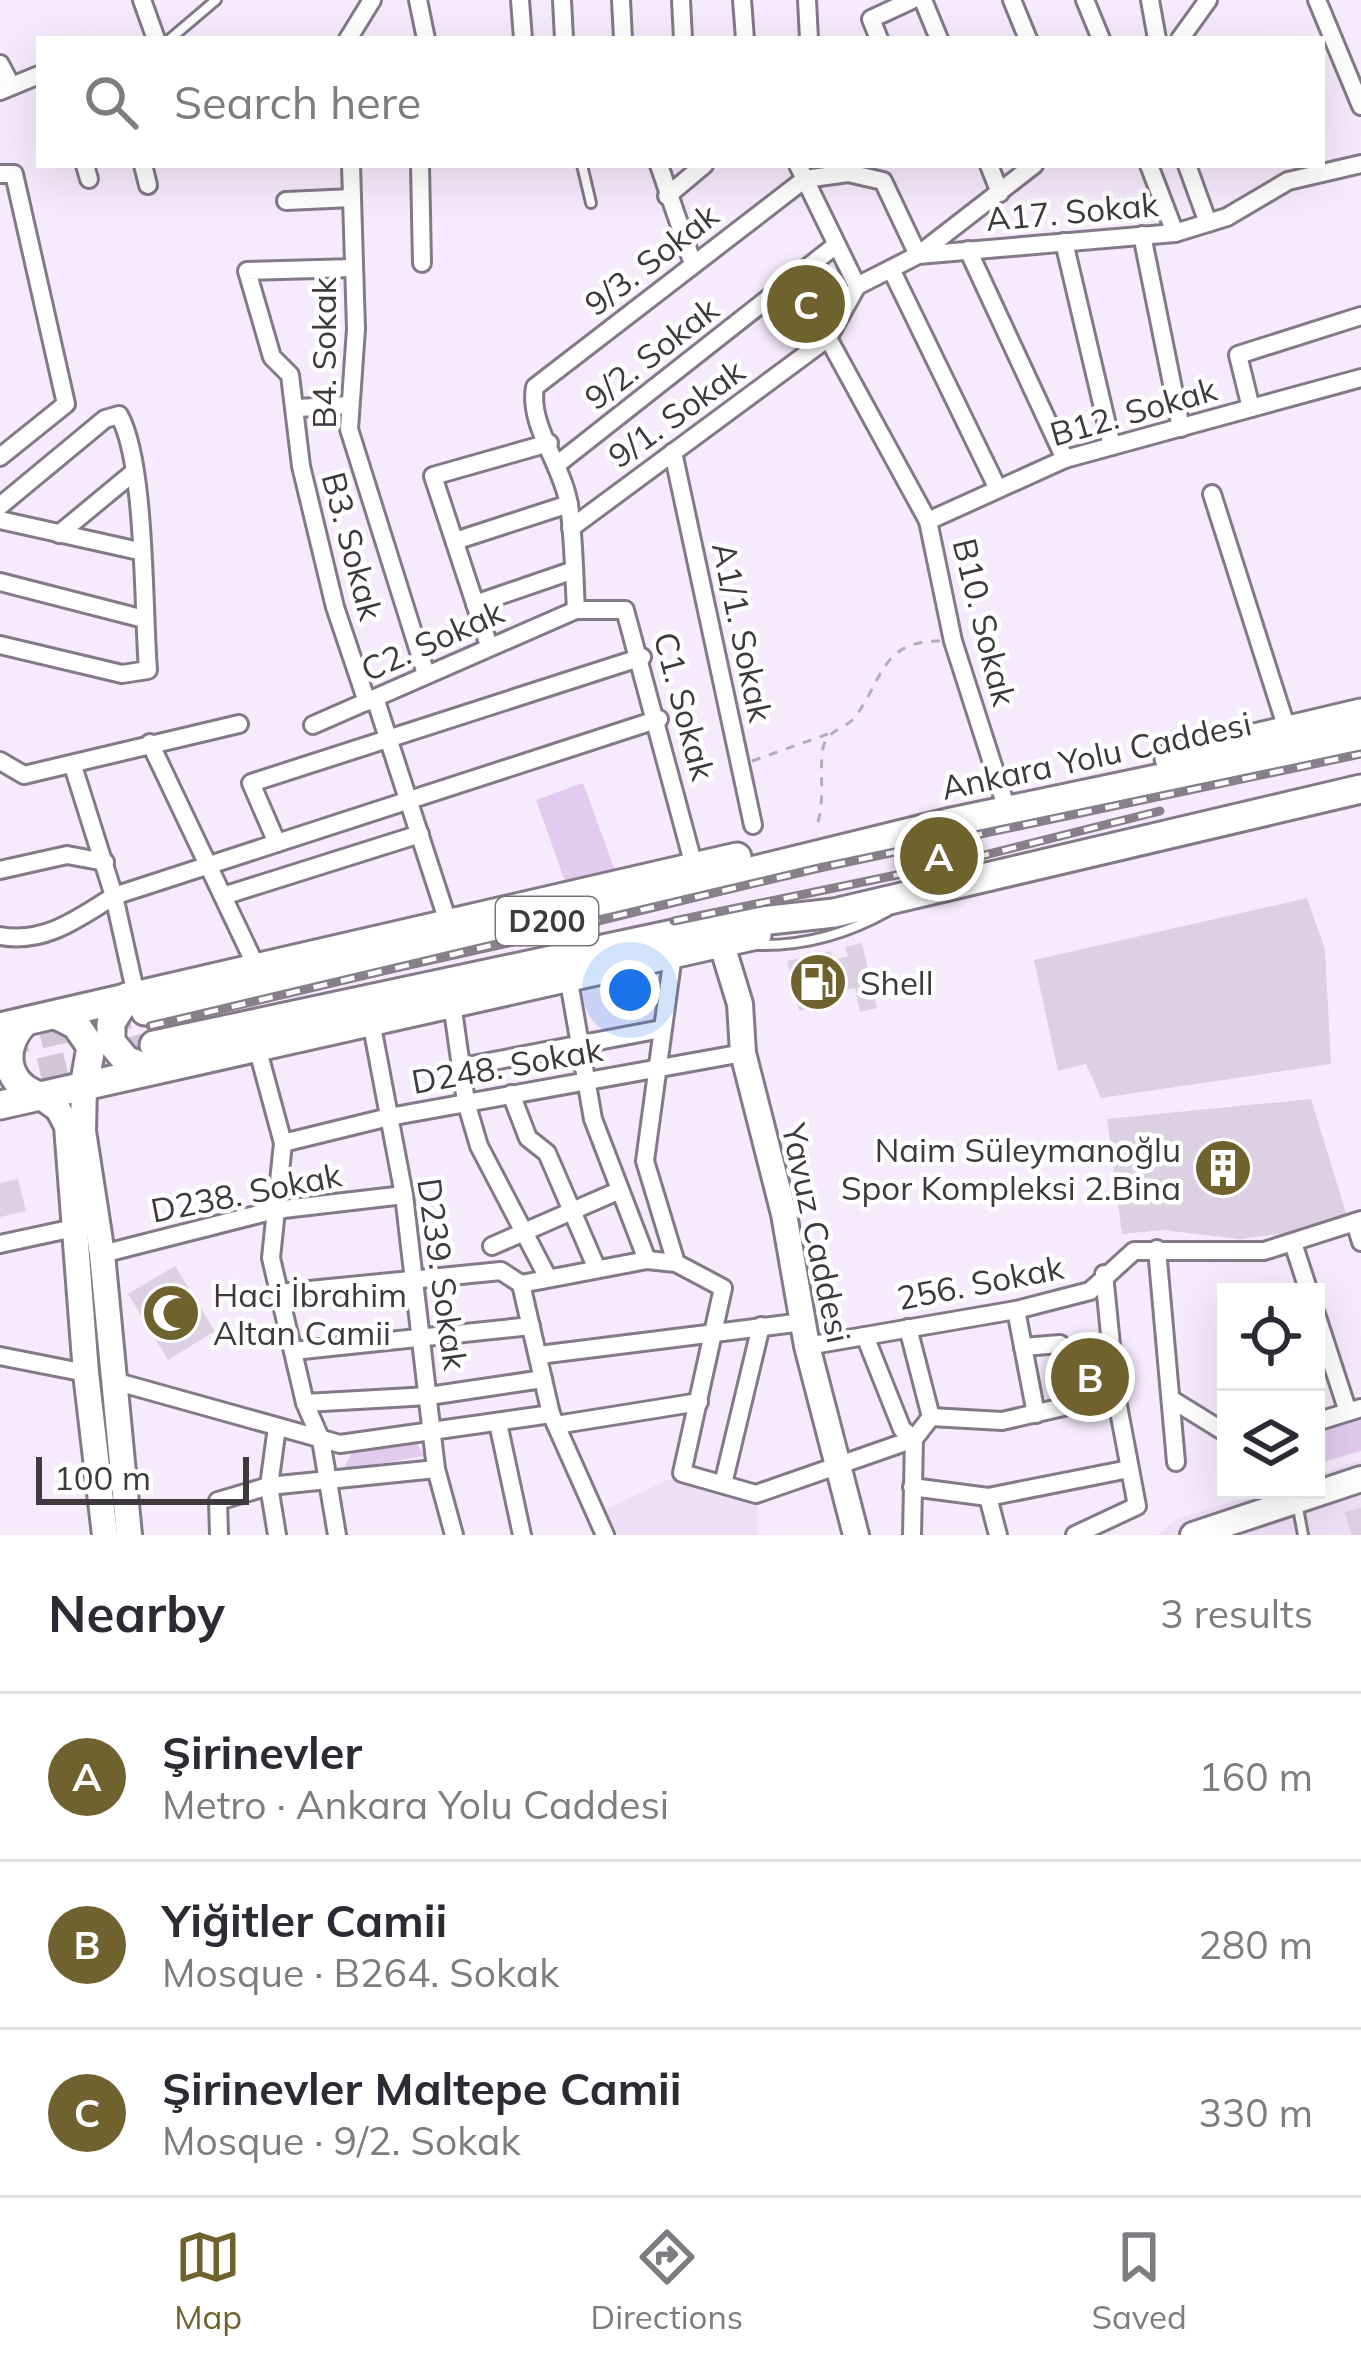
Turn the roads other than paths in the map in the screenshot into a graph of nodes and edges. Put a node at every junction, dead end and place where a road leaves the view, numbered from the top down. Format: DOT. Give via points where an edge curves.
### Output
graph roads {
  1 [pos="142,0"];
  2 [pos="215,0"];
  3 [pos="372,0"];
  4 [pos="418,0"];
  5 [pos="520,0"];
  6 [pos="562,0"];
  7 [pos="620,0"];
  8 [pos="681,0"];
  9 [pos="742,0"];
  10 [pos="807,0"];
  11 [pos="912,0"];
  12 [pos="923,0"];
  13 [pos="1012,0"];
  14 [pos="1085,0"];
  15 [pos="1150,0"];
  16 [pos="1208,0"];
  17 [pos="1317,0"];
  18 [pos="155,36"];
  19 [pos="173,36"];
  20 [pos="350,36"];
  21 [pos="425,36"];
  22 [pos="523,36"];
  23 [pos="564,36"];
  24 [pos="623,36"];
  25 [pos="683,36"];
  26 [pos="745,36"];
  27 [pos="809,36"];
  28 [pos="878,36"];
  29 [pos="937,36"];
  30 [pos="1027,36"];
  31 [pos="1100,36"];
  32 [pos="1156,36"];
  33 [pos="1182,36"];
  34 [pos="0,64"];
  35 [pos="36,77"];
  36 [pos="5,88"];
  37 [pos="1361,106"];
  38 [pos="1361,164"];
  39 [pos="144,168"];
  40 [pos="350,168"];
  41 [pos="420,168"];
  42 [pos="583,168"];
  43 [pos="660,168"];
  44 [pos="700,168"];
  45 [pos="989,168"];
  46 [pos="1030,168"];
  47 [pos="1150,168"];
  48 [pos="1188,168"];
  49 [pos="801,172"];
  50 [pos="7,174"];
  51 [pos="148,185"];
  52 [pos="1000,193"];
  53 [pos="667,196"];
  54 [pos="352,198"];
  55 [pos="286,201"];
  56 [pos="591,203"];
  57 [pos="1208,223"];
  58 [pos="1175,232"];
  59 [pos="1142,236"];
  60 [pos="1064,242"];
  61 [pos="836,245"];
  62 [pos="968,250"];
  63 [pos="918,255"];
  64 [pos="422,263"];
  65 [pos="693,264"];
  66 [pos="353,268"];
  67 [pos="891,269"];
  68 [pos="857,286"];
  69 [pos="1361,316"];
  70 [pos="828,338"];
  71 [pos="1361,378"];
  72 [pos="350,405"];
  73 [pos="297,408"];
  74 [pos="1251,408"];
  75 [pos="1181,428"];
  76 [pos="0,434"];
  77 [pos="549,443"];
  78 [pos="1112,446"];
  79 [pos="673,452"];
  80 [pos="2,455"];
  81 [pos="1065,459"];
  82 [pos="559,463"];
  83 [pos="134,472"];
  84 [pos="997,488"];
  85 [pos="1211,494"];
  86 [pos="569,504"];
  87 [pos="0,506"];
  88 [pos="0,520"];
  89 [pos="928,521"];
  90 [pos="571,528"];
  91 [pos="59,534"];
  92 [pos="455,541"];
  93 [pos="139,551"];
  94 [pos="574,570"];
  95 [pos="0,582"];
  96 [pos="475,604"];
  97 [pos="576,610"];
  98 [pos="144,619"];
  99 [pos="0,645"];
  100 [pos="489,646"];
  101 [pos="642,657"];
  102 [pos="426,674"];
  103 [pos="371,700"];
  104 [pos="1361,713"];
  105 [pos="659,719"];
  106 [pos="239,724"];
  107 [pos="313,725"];
  108 [pos="1287,729"];
  109 [pos="1361,736"];
  110 [pos="389,738"];
  111 [pos="150,743"];
  112 [pos="0,761"];
  113 [pos="73,766"];
  114 [pos="1361,789"];
  115 [pos="409,797"];
  116 [pos="1004,800"];
  117 [pos="1361,803"];
  118 [pos="754,825"];
  119 [pos="936,826"];
  120 [pos="421,834"];
  121 [pos="277,843"];
  122 [pos="105,862"];
  123 [pos="694,866"];
  124 [pos="1032,866"];
  125 [pos="210,868"];
  126 [pos="0,870"];
  127 [pos="923,892"];
  128 [pos="114,896"];
  129 [pos="223,896"];
  130 [pos="834,913"];
  131 [pos="448,922"];
  132 [pos="0,936"];
  133 [pos="722,945"];
  134 [pos="673,955"];
  135 [pos="256,966"];
  136 [pos="568,976"];
  137 [pos="136,1001"];
  138 [pos="452,1003"];
  139 [pos="56,1015"];
  140 [pos="371,1021"];
  141 [pos="13,1024"];
  142 [pos="661,1030"];
  143 [pos="580,1045"];
  144 [pos="257,1047"];
  145 [pos="742,1053"];
  146 [pos="152,1057"];
  147 [pos="462,1067"];
  148 [pos="654,1069"];
  149 [pos="586,1081"];
  150 [pos="84,1088"];
  151 [pos="511,1094"];
  152 [pos="40,1096"];
  153 [pos="466,1102"];
  154 [pos="0,1106"];
  155 [pos="389,1117"];
  156 [pos="284,1143"];
  157 [pos="619,1191"];
  158 [pos="404,1195"];
  159 [pos="275,1210"];
  160 [pos="571,1210"];
  161 [pos="1358,1221"];
  162 [pos="74,1228"];
  163 [pos="523,1229"];
  164 [pos="1361,1242"];
  165 [pos="1293,1243"];
  166 [pos="0,1244"];
  167 [pos="492,1246"];
  168 [pos="1157,1250"];
  169 [pos="102,1254"];
  170 [pos="647,1260"];
  171 [pos="676,1263"];
  172 [pos="597,1269"];
  173 [pos="1104,1274"];
  174 [pos="548,1278"];
  175 [pos="415,1280"];
  176 [pos="1306,1283"];
  177 [pos="521,1284"];
  178 [pos="278,1293"];
  179 [pos="1016,1310"];
  180 [pos="532,1326"];
  181 [pos="761,1326"];
  182 [pos="908,1328"];
  183 [pos="714,1330"];
  184 [pos="805,1334"];
  185 [pos="866,1336"];
  186 [pos="1325,1337"];
  187 [pos="421,1340"];
  188 [pos="1060,1344"];
  189 [pos="1023,1347"];
  190 [pos="293,1351"];
  191 [pos="539,1355"];
  192 [pos="0,1356"];
  193 [pos="86,1373"];
  194 [pos="544,1379"];
  195 [pos="114,1381"];
  196 [pos="1116,1395"];
  197 [pos="429,1396"];
  198 [pos="1171,1400"];
  199 [pos="698,1402"];
  200 [pos="305,1403"];
  201 [pos="1354,1410"];
  202 [pos="1036,1414"];
  203 [pos="931,1418"];
  204 [pos="553,1419"];
  205 [pos="1325,1419"];
  206 [pos="498,1423"];
  207 [pos="277,1427"];
  208 [pos="1217,1428"];
  209 [pos="433,1432"];
  210 [pos="914,1439"];
  211 [pos="321,1440"];
  212 [pos="1176,1462"];
  213 [pos="835,1464"];
  214 [pos="436,1469"];
  215 [pos="1129,1469"];
  216 [pos="324,1479"];
  217 [pos="1361,1479"];
  218 [pos="723,1484"];
  219 [pos="269,1486"];
  220 [pos="912,1487"];
  221 [pos="988,1497"];
  222 [pos="1296,1501"];
  223 [pos="105,1535"];
  224 [pos="129,1535"];
  225 [pos="219,1535"];
  226 [pos="277,1535"];
  227 [pos="338,1535"];
  228 [pos="454,1535"];
  229 [pos="522,1535"];
  230 [pos="605,1535"];
  231 [pos="856,1535"];
  232 [pos="912,1535"];
  233 [pos="998,1535"];
  234 [pos="1075,1535"];
  235 [pos="1193,1535"];
  236 [pos="1303,1535"];
  1 -- 18 [label="street"];
  2 -- 19 [label="lane"];
  3 -- 20 [label="street"];
  4 -- 21 [label="street"];
  5 -- 22 [label="street"];
  6 -- 23 [label="street"];
  7 -- 24 [label="street"];
  8 -- 25 [label="street"];
  9 -- 26 [label="street"];
  10 -- 27 [label="street"];
  11 -- 28 [label="street" via="871,20"];
  12 -- 29 [label="street"];
  13 -- 30 [label="street"];
  14 -- 31 [label="street"];
  15 -- 32 [label="street"];
  16 -- 33 [label="street"];
  17 -- 37 [label="street"];
  34 -- 36 [label="street"];
  35 -- 36 [label="street"];
  38 -- 57 [label="street, A17. Sokak" via="1288,181"];
  39 -- 51 [label="street"];
  40 -- 54 [label="street, B4. Sokak"];
  41 -- 64 [label="street"];
  42 -- 56 [label="lane"];
  43 -- 53 [label="street"];
  44 -- 53 [label="street"];
  45 -- 52 [label="street"];
  46 -- 52 [label="street"];
  47 -- 58 [label="street"];
  48 -- 57 [label="street"];
  49 -- 61 [label="street"];
  49 -- 63 [label="street" via="883,181"];
  49 -- 65 [label="street, 9/3. Sokak"];
  50 -- 80 [label="street" via="66,404"];
  52 -- 63 [label="street"];
  53 -- 65 [label="street"];
  54 -- 55 [label="street"];
  54 -- 66 [label="street, B4. Sokak"];
  57 -- 58 [label="street, A17. Sokak"];
  58 -- 59 [label="street, A17. Sokak"];
  59 -- 60 [label="street, A17. Sokak"];
  59 -- 75 [label="street"];
  60 -- 62 [label="street, A17. Sokak"];
  60 -- 78 [label="street"];
  61 -- 68 [label="street"];
  61 -- 82 [label="street, 9/2. Sokak"];
  62 -- 63 [label="street, A17. Sokak"];
  62 -- 81 [label="street"];
  63 -- 67 [label="street"];
  65 -- 77 [label="street, 9/3. Sokak" via="535,387"];
  66 -- 72 [label="street, B4. Sokak"];
  66 -- 73 [label="street, B3. Sokak" via="248,271 272,357 290,375"];
  67 -- 68 [label="street"];
  67 -- 84 [label="street"];
  68 -- 70 [label="street, 9/1. Sokak"];
  69 -- 74 [label="street" via="1238,355"];
  70 -- 79 [label="street, 9/1. Sokak"];
  70 -- 89 [label="street, B10. Sokak"];
  71 -- 74 [label="street, B12. Sokak"];
  72 -- 73 [label="street"];
  72 -- 102 [label="street, B4. Sokak" via="349,429"];
  73 -- 103 [label="street, B3. Sokak" via="305,486 335,607"];
  74 -- 75 [label="street, B12. Sokak"];
  75 -- 78 [label="street, B12. Sokak"];
  76 -- 80 [label="street"];
  77 -- 82 [label="street"];
  77 -- 92 [label="street" via="433,476"];
  78 -- 81 [label="street, B12. Sokak"];
  79 -- 90 [label="street, 9/1. Sokak"];
  79 -- 118 [label="street, A1/1. Sokak"];
  81 -- 84 [label="street, B12. Sokak"];
  82 -- 86 [label="street"];
  83 -- 87 [label="street" via="118,415"];
  83 -- 91 [label="street"];
  83 -- 93 [label="street"];
  84 -- 89 [label="street, B12. Sokak"];
  85 -- 108 [label="street"];
  86 -- 90 [label="street"];
  86 -- 92 [label="street"];
  88 -- 91 [label="street"];
  89 -- 116 [label="street, B10. Sokak" via="953,641"];
  90 -- 94 [label="street"];
  91 -- 93 [label="street"];
  92 -- 96 [label="street"];
  93 -- 98 [label="street"];
  94 -- 96 [label="street"];
  94 -- 97 [label="street"];
  95 -- 98 [label="street"];
  96 -- 100 [label="street"];
  97 -- 100 [label="street, C2. Sokak"];
  97 -- 101 [label="street, C1. Sokak" via="626,610"];
  98 -- 99 [label="street" via="148,670 122,674"];
  100 -- 102 [label="street, C2. Sokak"];
  101 -- 105 [label="street, C1. Sokak"];
  101 -- 110 [label="street"];
  102 -- 103 [label="street, C2. Sokak"];
  103 -- 107 [label="street, C2. Sokak"];
  103 -- 110 [label="street, B3. Sokak"];
  104 -- 108 [label="highway"];
  105 -- 115 [label="street"];
  105 -- 123 [label="street, C1. Sokak"];
  106 -- 111 [label="street"];
  108 -- 116 [label="highway"];
  109 -- 119 [label="highway, Ankara Yolu Caddesi / D200"];
  110 -- 115 [label="street, B3. Sokak"];
  110 -- 121 [label="street" via="251,783"];
  111 -- 113 [label="street"];
  111 -- 125 [label="street"];
  112 -- 113 [label="street" via="24,775"];
  113 -- 122 [label="street"];
  114 -- 124 [label="highway, D200"];
  115 -- 120 [label="street, B3. Sokak"];
  115 -- 121 [label="street"];
  116 -- 119 [label="highway"];
  117 -- 124 [label="highway" via="1082,864"];
  119 -- 123 [label="highway" via="830,836"];
  119 -- 137 [label="highway, Ankara Yolu Caddesi / D200" via="502,932"];
  120 -- 129 [label="street"];
  120 -- 131 [label="street, B3. Sokak"];
  121 -- 125 [label="street"];
  122 -- 126 [label="street" via="67,855"];
  122 -- 128 [label="street"];
  123 -- 131 [label="highway"];
  124 -- 127 [label="highway, D200"];
  125 -- 128 [label="street"];
  125 -- 129 [label="street"];
  127 -- 130 [label="highway, D200"];
  127 -- 133 [label="lane" via="851,932 788,946"];
  128 -- 132 [label="street" via="68,926 24,940"];
  128 -- 137 [label="street"];
  129 -- 135 [label="street"];
  130 -- 133 [label="highway"];
  130 -- 146 [label="highway, D200" via="706,927"];
  131 -- 135 [label="highway"];
  133 -- 134 [label="highway"];
  133 -- 145 [label="main road, Yavuz Caddesi" via="740,1004"];
  134 -- 136 [label="highway"];
  134 -- 142 [label="street"];
  135 -- 137 [label="highway"];
  136 -- 138 [label="highway"];
  136 -- 143 [label="street"];
  137 -- 139 [label="highway"];
  137 -- 146 [label="highway" via="112,1023 111,1042 120,1056"];
  138 -- 140 [label="highway"];
  138 -- 147 [label="street"];
  139 -- 141 [label="highway"];
  139 -- 150 [label="highway" via="92,1047"];
  140 -- 144 [label="highway"];
  140 -- 155 [label="street, D239. Sokak"];
  141 -- 152 [label="highway" via="9,1074"];
  142 -- 143 [label="street"];
  142 -- 148 [label="street"];
  143 -- 147 [label="street"];
  143 -- 149 [label="street"];
  144 -- 146 [label="highway"];
  144 -- 156 [label="street"];
  145 -- 148 [label="street, D248. Sokak"];
  145 -- 184 [label="main road, Yavuz Caddesi"];
  146 -- 150 [label="highway"];
  147 -- 153 [label="street"];
  148 -- 149 [label="street, D248. Sokak"];
  148 -- 171 [label="street" via="645,1161"];
  149 -- 151 [label="street, D248. Sokak"];
  149 -- 157 [label="street"];
  150 -- 152 [label="highway"];
  150 -- 169 [label="main road"];
  151 -- 153 [label="street, D248. Sokak"];
  151 -- 160 [label="street"];
  152 -- 154 [label="highway"];
  152 -- 162 [label="main road" via="67,1126"];
  153 -- 155 [label="street, D248. Sokak"];
  153 -- 163 [label="street"];
  155 -- 156 [label="street, D248. Sokak"];
  155 -- 158 [label="street, D239. Sokak"];
  156 -- 159 [label="street"];
  157 -- 160 [label="street"];
  157 -- 170 [label="street"];
  158 -- 159 [label="street, D238. Sokak"];
  158 -- 175 [label="street, D239. Sokak"];
  159 -- 169 [label="street, D238. Sokak"];
  159 -- 178 [label="street"];
  160 -- 163 [label="street"];
  160 -- 172 [label="street"];
  161 -- 164 [label="street"];
  161 -- 165 [label="street, 256. Sokak"];
  162 -- 166 [label="street"];
  162 -- 193 [label="main road"];
  163 -- 167 [label="street"];
  163 -- 174 [label="street"];
  165 -- 168 [label="street, 256. Sokak" via="1264,1251"];
  165 -- 176 [label="street"];
  168 -- 173 [label="street, 256. Sokak" via="1134,1251"];
  168 -- 198 [label="street"];
  169 -- 195 [label="main road"];
  170 -- 171 [label="street"];
  170 -- 172 [label="street"];
  171 -- 183 [label="street" via="723,1288"];
  172 -- 174 [label="street"];
  173 -- 179 [label="street, 256. Sokak" via="1090,1291"];
  173 -- 196 [label="street"];
  174 -- 177 [label="street"];
  175 -- 177 [label="street" via="501,1271"];
  175 -- 178 [label="street"];
  175 -- 187 [label="street, D239. Sokak"];
  177 -- 180 [label="street"];
  178 -- 190 [label="street"];
  179 -- 182 [label="street, 256. Sokak"];
  179 -- 189 [label="street"];
  180 -- 187 [label="street"];
  180 -- 191 [label="street"];
  181 -- 183 [label="street, 256. Sokak"];
  181 -- 184 [label="street, 256. Sokak"];
  181 -- 218 [label="street"];
  182 -- 185 [label="street, 256. Sokak"];
  182 -- 203 [label="street"];
  183 -- 191 [label="street, 256. Sokak"];
  183 -- 199 [label="street"];
  184 -- 185 [label="street, 256. Sokak"];
  184 -- 213 [label="main road, Yavuz Caddesi"];
  185 -- 210 [label="street" via="902,1429"];
  186 -- 201 [label="street"];
  187 -- 190 [label="street"];
  187 -- 197 [label="street, D239. Sokak"];
  188 -- 189 [label="street"];
  189 -- 202 [label="street"];
  190 -- 200 [label="street"];
  191 -- 194 [label="street"];
  192 -- 193 [label="street"];
  193 -- 223 [label="main road"];
  194 -- 197 [label="street"];
  194 -- 204 [label="street"];
  195 -- 207 [label="street"];
  195 -- 224 [label="main road"];
  196 -- 202 [label="street"];
  196 -- 215 [label="street"];
  197 -- 200 [label="street"];
  197 -- 209 [label="street, D239. Sokak"];
  198 -- 208 [label="street"];
  198 -- 212 [label="street"];
  199 -- 204 [label="street"];
  199 -- 218 [label="street" via="682,1473"];
  200 -- 211 [label="street"];
  201 -- 205 [label="street"];
  202 -- 203 [label="street"];
  203 -- 210 [label="street"];
  204 -- 206 [label="street"];
  204 -- 230 [label="street"];
  206 -- 209 [label="street"];
  206 -- 229 [label="street"];
  207 -- 211 [label="street"];
  207 -- 219 [label="street"];
  209 -- 211 [label="street"];
  209 -- 214 [label="street, D239. Sokak"];
  210 -- 213 [label="street"];
  210 -- 220 [label="street"];
  211 -- 216 [label="street"];
  213 -- 218 [label="street" via="756,1494"];
  213 -- 231 [label="main road, Yavuz Caddesi"];
  214 -- 216 [label="street"];
  214 -- 228 [label="street, D239. Sokak"];
  215 -- 221 [label="street"];
  215 -- 234 [label="street" via="1137,1506"];
  216 -- 219 [label="street"];
  216 -- 227 [label="street"];
  217 -- 222 [label="main road"];
  219 -- 225 [label="street" via="218,1501"];
  219 -- 226 [label="street"];
  220 -- 221 [label="street"];
  220 -- 232 [label="street"];
  221 -- 233 [label="street"];
  222 -- 235 [label="main road"];
  222 -- 236 [label="lane"];
}
